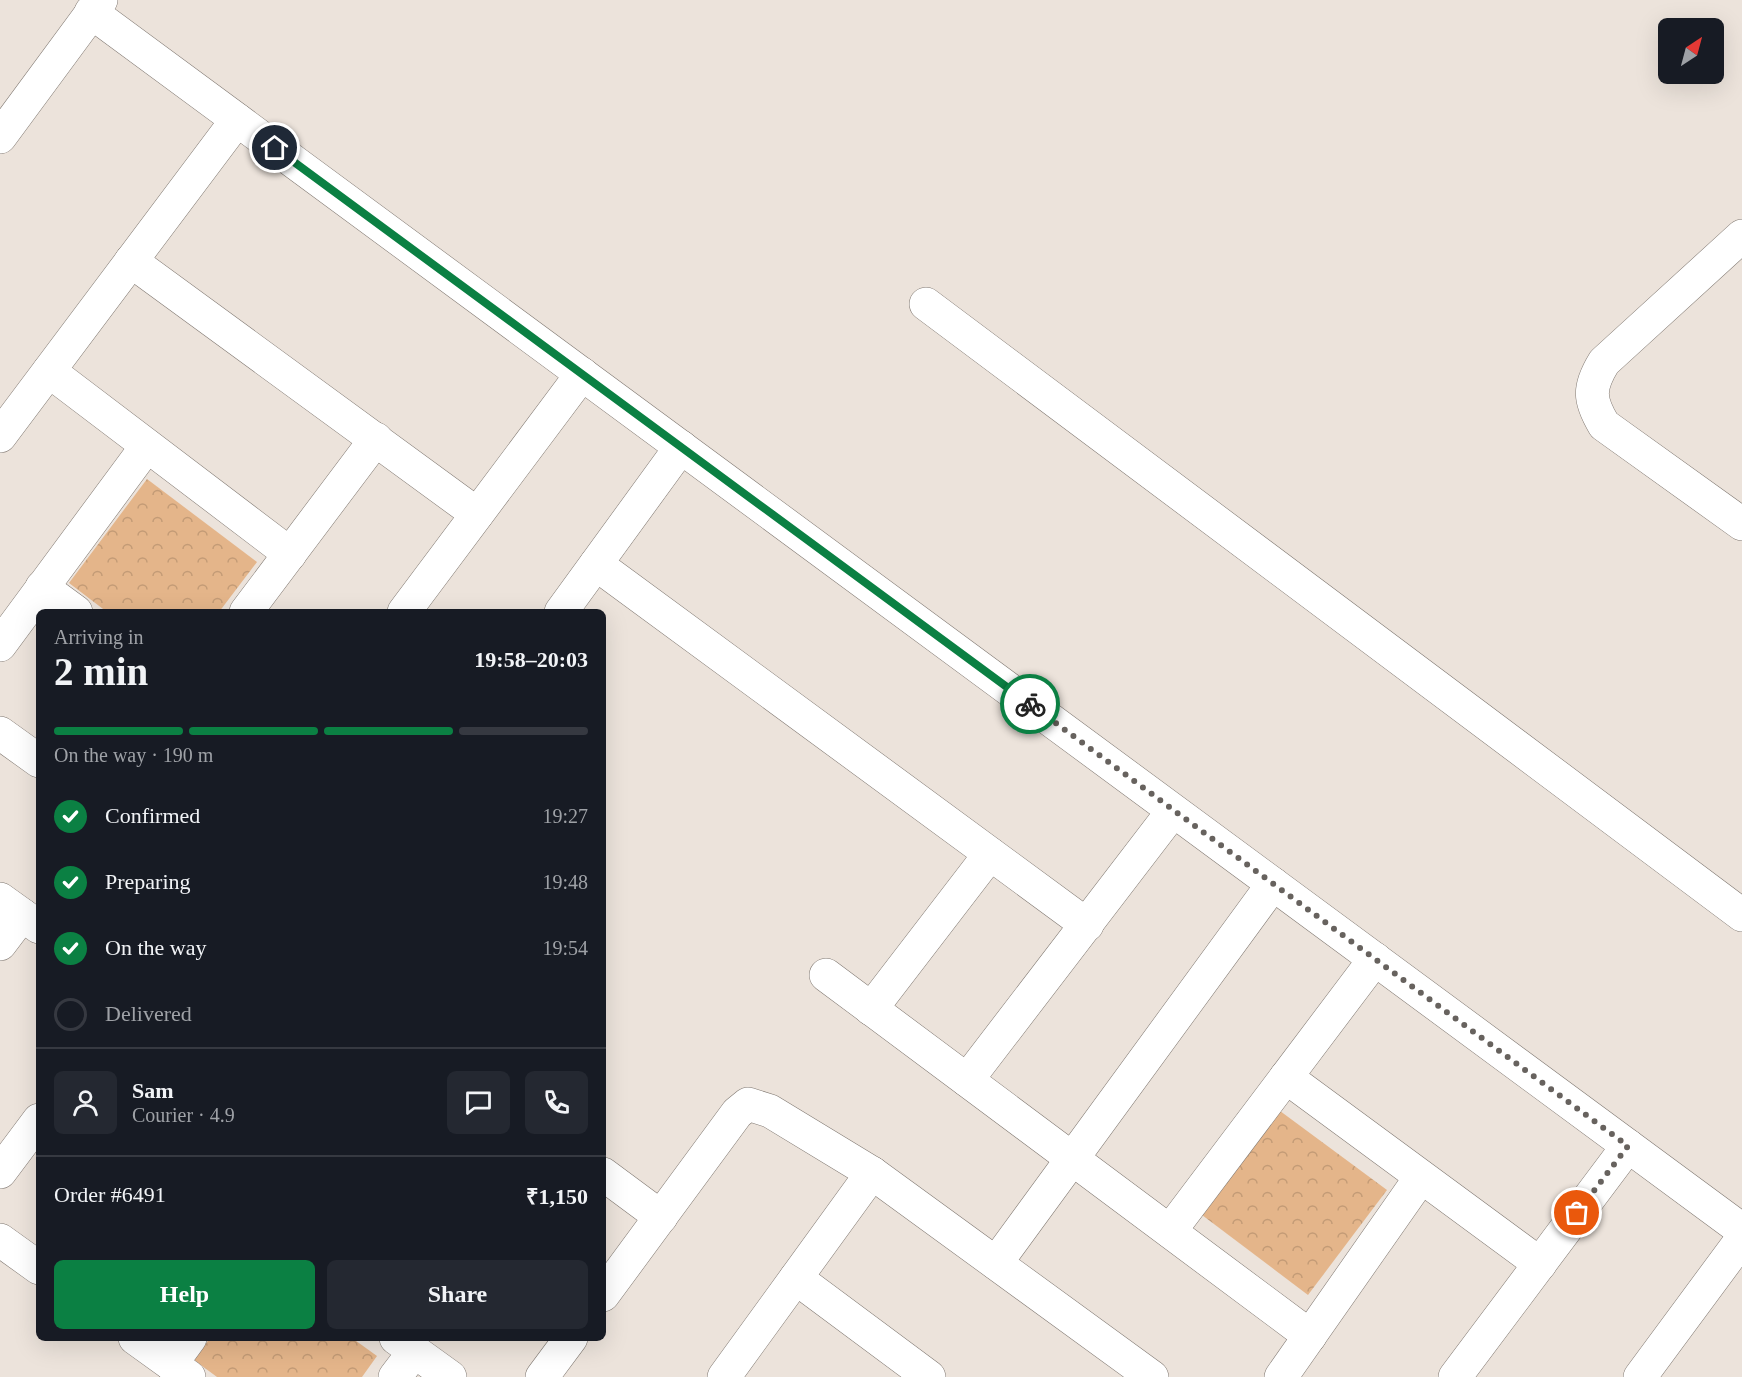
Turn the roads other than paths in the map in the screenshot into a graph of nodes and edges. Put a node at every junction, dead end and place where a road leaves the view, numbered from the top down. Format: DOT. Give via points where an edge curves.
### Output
graph roads {
  1 [pos="96,6"];
  2 [pos="237,120"];
  3 [pos="0,137"];
  4 [pos="1742,236"];
  5 [pos="131,261"];
  6 [pos="926,304"];
  7 [pos="49,371"];
  8 [pos="582,374"];
  9 [pos="0,436"];
  10 [pos="376,440"];
  11 [pos="147,446"];
  12 [pos="681,447"];
  13 [pos="477,514"];
  14 [pos="1742,524"];
  15 [pos="290,554"];
  16 [pos="596,564"];
  17 [pos="42,587"];
  18 [pos="72,609"];
  19 [pos="248,609"];
  20 [pos="406,609"];
  21 [pos="563,609"];
  22 [pos="0,645"];
  23 [pos="0,733"];
  24 [pos="36,760"];
  25 [pos="1173,811"];
  26 [pos="990,854"];
  27 [pos="1273,884"];
  28 [pos="20,913"];
  29 [pos="1742,915"];
  30 [pos="1087,925"];
  31 [pos="0,944"];
  32 [pos="1375,959"];
  33 [pos="826,975"];
  34 [pos="871,1009"];
  35 [pos="1286,1077"];
  36 [pos="968,1080"];
  37 [pos="36,1124"];
  38 [pos="1628,1146"];
  39 [pos="1072,1158"];
  40 [pos="0,1172"];
  41 [pos="872,1173"];
  42 [pos="606,1176"];
  43 [pos="1421,1177"];
  44 [pos="661,1217"];
  45 [pos="1742,1230"];
  46 [pos="1170,1231"];
  47 [pos="1742,1239"];
  48 [pos="0,1240"];
  49 [pos="996,1263"];
  50 [pos="1540,1264"];
  51 [pos="36,1267"];
  52 [pos="796,1278"];
  53 [pos="606,1291"];
  54 [pos="1310,1335"];
  55 [pos="142,1341"];
  56 [pos="569,1341"];
  57 [pos="405,1345"];
  58 [pos="183,1360"];
  59 [pos="1140,1374"];
  60 [pos="395,1377"];
  61 [pos="450,1377"];
  62 [pos="542,1377"];
  63 [pos="724,1377"];
  64 [pos="929,1377"];
  65 [pos="1281,1377"];
  66 [pos="1455,1377"];
  67 [pos="1640,1377"];
  1 -- 2 [label="street"];
  1 -- 3 [label="street"];
  2 -- 5 [label="street"];
  2 -- 8 [label="street"];
  4 -- 14 [label="street" via="1604,362 1592,381 1593,406 1604,425"];
  5 -- 7 [label="street"];
  5 -- 10 [label="street"];
  6 -- 29 [label="street"];
  7 -- 9 [label="street"];
  7 -- 11 [label="street"];
  8 -- 12 [label="street"];
  8 -- 13 [label="street"];
  10 -- 13 [label="street"];
  10 -- 15 [label="street"];
  11 -- 15 [label="street"];
  11 -- 17 [label="street"];
  12 -- 16 [label="street"];
  12 -- 25 [label="street"];
  13 -- 20 [label="street"];
  15 -- 19 [label="street"];
  16 -- 21 [label="street"];
  16 -- 26 [label="street"];
  17 -- 18 [label="street"];
  17 -- 22 [label="street"];
  23 -- 24 [label="street"];
  25 -- 27 [label="street"];
  25 -- 30 [label="street"];
  26 -- 30 [label="street"];
  26 -- 34 [label="street"];
  27 -- 32 [label="street"];
  27 -- 39 [label="street"];
  28 -- 31 [label="street"];
  30 -- 36 [label="street"];
  32 -- 35 [label="street"];
  32 -- 38 [label="street"];
  33 -- 34 [label="street"];
  34 -- 36 [label="street"];
  35 -- 43 [label="street"];
  35 -- 46 [label="street"];
  36 -- 39 [label="street"];
  37 -- 40 [label="street"];
  38 -- 45 [label="street"];
  38 -- 50 [label="street"];
  39 -- 46 [label="street"];
  39 -- 49 [label="street"];
  41 -- 44 [label="street" via="770,1110 748,1104 737,1113"];
  41 -- 49 [label="street"];
  41 -- 52 [label="street"];
  42 -- 44 [label="street"];
  43 -- 50 [label="street"];
  43 -- 54 [label="street"];
  44 -- 53 [label="street"];
  46 -- 54 [label="street"];
  47 -- 67 [label="street"];
  48 -- 51 [label="street"];
  49 -- 59 [label="street"];
  50 -- 66 [label="street"];
  52 -- 63 [label="street"];
  52 -- 64 [label="street"];
  54 -- 65 [label="street"];
  55 -- 58 [label="street"];
  56 -- 62 [label="street"];
  57 -- 60 [label="street"];
  57 -- 61 [label="street"];
}
